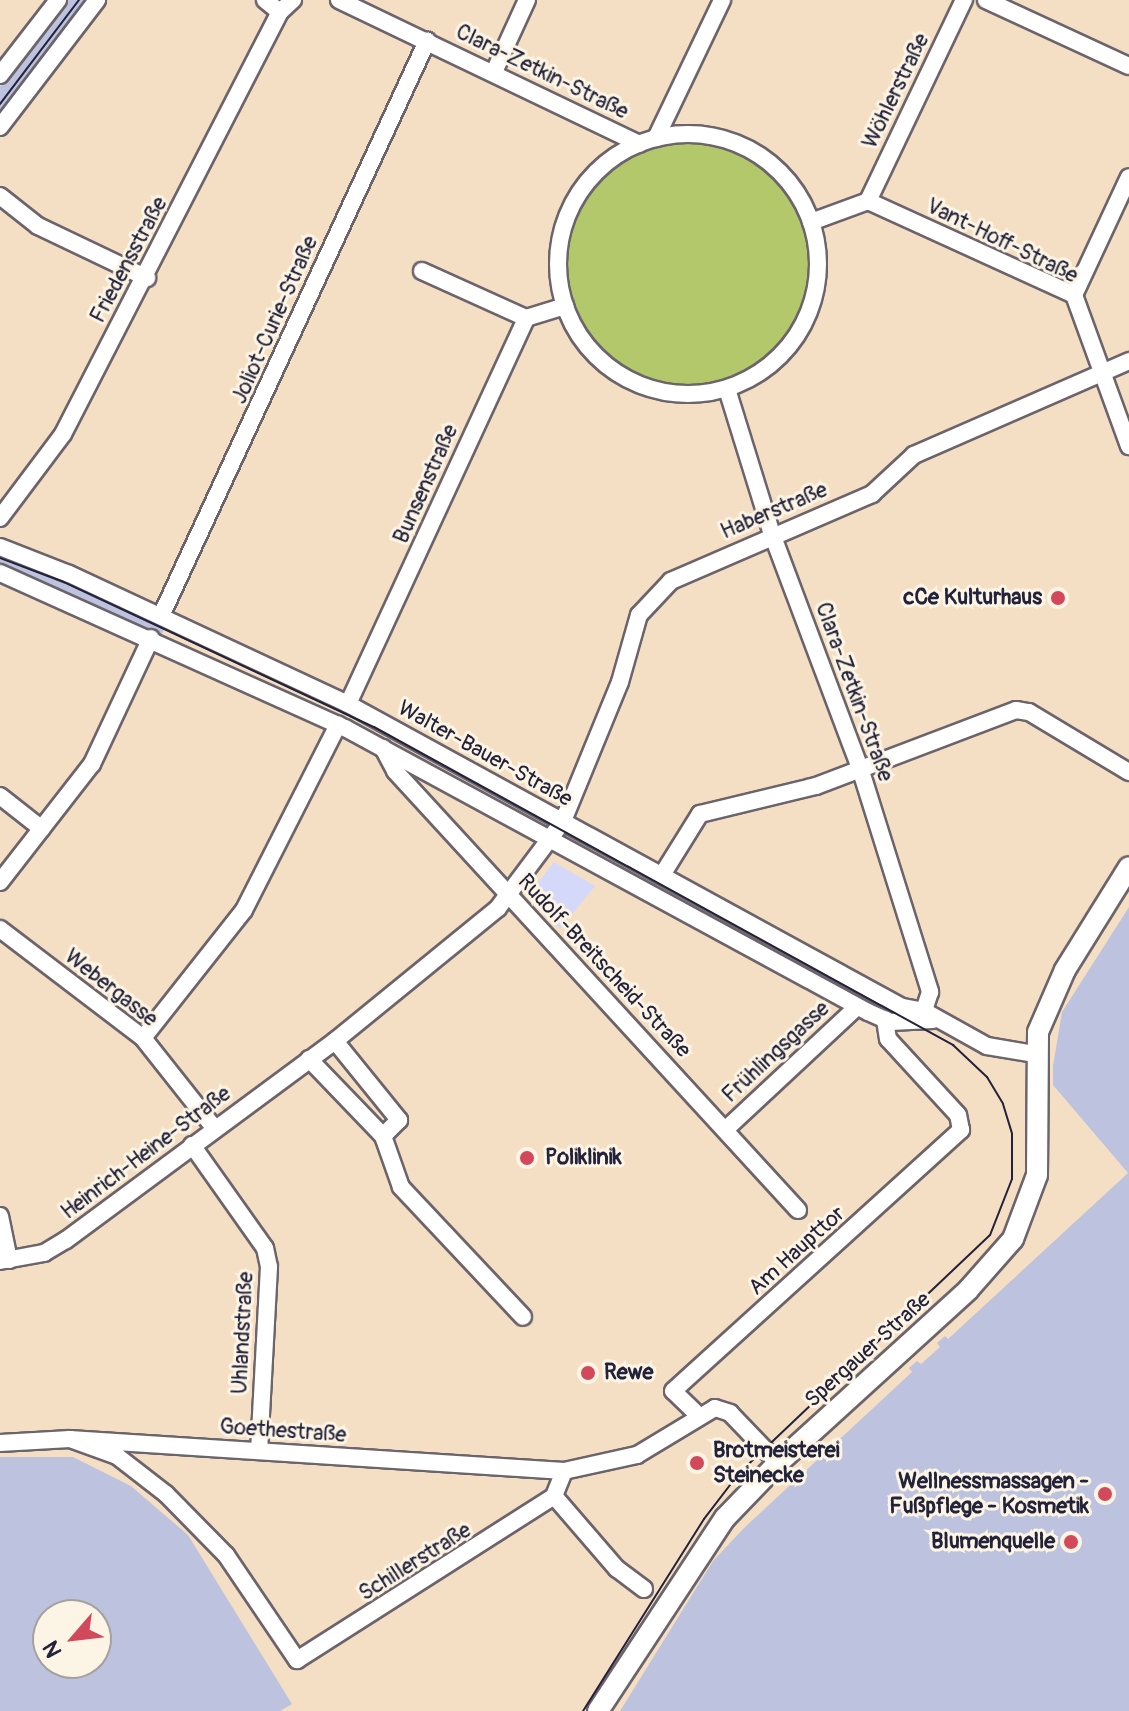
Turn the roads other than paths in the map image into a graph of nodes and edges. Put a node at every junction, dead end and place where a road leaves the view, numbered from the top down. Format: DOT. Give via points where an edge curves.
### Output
graph roads {
  1 [pos="58,0"];
  2 [pos="97,0"];
  3 [pos="265,0"];
  4 [pos="293,0"];
  5 [pos="339,0"];
  6 [pos="527,0"];
  7 [pos="722,0"];
  8 [pos="964,0"];
  9 [pos="986,0"];
  10 [pos="375,7"];
  11 [pos="280,12"];
  12 [pos="427,41"];
  13 [pos="1129,66"];
  14 [pos="494,72"];
  15 [pos="0,75"];
  16 [pos="0,127"];
  17 [pos="656,138"];
  18 [pos="639,144"];
  19 [pos="1129,177"];
  20 [pos="0,196"];
  21 [pos="868,201"];
  22 [pos="811,222"];
  23 [pos="422,271"];
  24 [pos="147,278"];
  25 [pos="1074,295"];
  26 [pos="565,306"];
  27 [pos="526,318"];
  28 [pos="1129,361"];
  29 [pos="1102,371"];
  30 [pos="727,389"];
  31 [pos="1129,446"];
  32 [pos="0,518"];
  33 [pos="772,534"];
  34 [pos="0,547"];
  35 [pos="0,573"];
  36 [pos="161,616"];
  37 [pos="151,638"];
  38 [pos="348,704"];
  39 [pos="338,725"];
  40 [pos="383,748"];
  41 [pos="860,768"];
  42 [pos="1129,772"];
  43 [pos="0,796"];
  44 [pos="563,821"];
  45 [pos="42,829"];
  46 [pos="551,841"];
  47 [pos="1129,867"];
  48 [pos="662,875"];
  49 [pos="0,882"];
  50 [pos="510,895"];
  51 [pos="0,929"];
  52 [pos="857,1007"];
  53 [pos="932,1016"];
  54 [pos="885,1019"];
  55 [pos="143,1038"];
  56 [pos="335,1041"];
  57 [pos="1035,1054"];
  58 [pos="309,1059"];
  59 [pos="215,1129"];
  60 [pos="725,1130"];
  61 [pos="383,1136"];
  62 [pos="192,1145"];
  63 [pos="798,1210"];
  64 [pos="0,1216"];
  65 [pos="5,1261"];
  66 [pos="523,1317"];
  67 [pos="697,1414"];
  68 [pos="70,1439"];
  69 [pos="0,1443"];
  70 [pos="259,1451"];
  71 [pos="778,1463"];
  72 [pos="564,1471"];
  73 [pos="554,1496"];
  74 [pos="644,1589"];
  75 [pos="598,1711"];
  1 -- 15 [label="street"];
  2 -- 16 [label="street"];
  3 -- 11 [label="street"];
  4 -- 11 [label="street"];
  5 -- 10 [label="street, Clara-Zetkin-Straße"];
  6 -- 14 [label="street"];
  7 -- 17 [label="street"];
  8 -- 21 [label="street, Wöhlerstraße"];
  9 -- 13 [label="street"];
  10 -- 12 [label="street, Clara-Zetkin-Straße"];
  11 -- 24 [label="street, Friedensstraße"];
  12 -- 14 [label="street, Clara-Zetkin-Straße"];
  12 -- 36 [label="street, Joliot-Curie-Straße"];
  14 -- 18 [label="street, Clara-Zetkin-Straße"];
  17 -- 18 [label="street"];
  17 -- 22 [label="street" via="685,134 743,146 786,178"];
  18 -- 26 [label="street" via="601,167 569,211 559,244"];
  19 -- 25 [label="street"];
  20 -- 24 [label="street" via="38,226"];
  21 -- 22 [label="street"];
  21 -- 25 [label="street, Vant-Hoff-Straße"];
  22 -- 30 [label="street" via="818,270 800,331 761,373"];
  23 -- 27 [label="street"];
  24 -- 32 [label="street, Friedensstraße" via="63,434"];
  25 -- 29 [label="street, Vant-Hoff-Straße"];
  26 -- 27 [label="street"];
  26 -- 30 [label="street" via="581,338 621,376 671,394"];
  27 -- 38 [label="street, Bunsenstraße"];
  28 -- 29 [label="street, Haberstraße"];
  29 -- 31 [label="street, Vant-Hoff-Straße"];
  29 -- 33 [label="street, Haberstraße" via="914,455 872,494"];
  30 -- 33 [label="street, Clara-Zetkin-Straße"];
  33 -- 41 [label="street, Clara-Zetkin-Straße"];
  33 -- 44 [label="street, Haberstraße" via="671,581 639,615 615,695"];
  34 -- 36 [label="street, Walter-Bauer-Straße"];
  35 -- 37 [label="street, Walter-Bauer-Straße"];
  36 -- 38 [label="street, Walter-Bauer-Straße"];
  37 -- 39 [label="street, Walter-Bauer-Straße"];
  37 -- 45 [label="street" via="96,756"];
  38 -- 44 [label="street, Walter-Bauer-Straße"];
  39 -- 40 [label="street, Walter-Bauer-Straße"];
  39 -- 55 [label="street" via="244,910"];
  40 -- 46 [label="street, Walter-Bauer-Straße"];
  40 -- 50 [label="street, Rudolf-Breitscheid-Straße" via="395,771"];
  41 -- 42 [label="street" via="1023,710"];
  41 -- 48 [label="street" via="766,802 700,814"];
  41 -- 53 [label="street, Clara-Zetkin-Straße" via="930,992"];
  43 -- 45 [label="street"];
  44 -- 46 [label="street, Heinrich-Heine-Straße"];
  44 -- 48 [label="street, Walter-Bauer-Straße"];
  45 -- 49 [label="street"];
  46 -- 50 [label="street, Heinrich-Heine-Straße"];
  46 -- 52 [label="street, Walter-Bauer-Straße"];
  47 -- 57 [label="main road, Spergauer Straße" via="1065,970 1038,1032"];
  48 -- 53 [label="street, Walter-Bauer-Straße" via="902,1007"];
  50 -- 56 [label="street, Heinrich-Heine-Straße"];
  50 -- 60 [label="street, Rudolf-Breitscheid-Straße"];
  51 -- 55 [label="street, Webergasse"];
  52 -- 54 [label="street, Walter-Bauer-Straße"];
  52 -- 60 [label="street, Frühlingsgasse"];
  53 -- 54 [label="street, Walter-Bauer-Straße"];
  53 -- 57 [label="street, Walter-Bauer-Straße" via="987,1046"];
  54 -- 67 [label="street, Am Haupttor" via="888,1039 958,1115 961,1130 673,1391"];
  55 -- 59 [label="street, Webergasse"];
  56 -- 58 [label="street, Heinrich-Heine-Straße"];
  56 -- 61 [label="street" via="399,1120"];
  57 -- 71 [label="main road, Spergauer Straße" via="1037,1175 1013,1239 968,1290"];
  58 -- 59 [label="street, Heinrich-Heine-Straße"];
  58 -- 61 [label="street"];
  59 -- 62 [label="street, Heinrich-Heine-Straße"];
  60 -- 63 [label="street, Rudolf-Breitscheid-Straße"];
  61 -- 66 [label="street" via="401,1187"];
  62 -- 65 [label="street, Heinrich-Heine-Straße" via="66,1240 44,1253"];
  62 -- 70 [label="street, Uhlandstraße" via="265,1248 269,1267"];
  64 -- 65 [label="street"];
  67 -- 71 [label="street" via="715,1408 730,1413"];
  67 -- 72 [label="street" via="637,1455"];
  68 -- 69 [label="street, Goethestraße"];
  68 -- 70 [label="street, Goethestraße"];
  68 -- 73 [label="street, Schillerstraße" via="117,1456 166,1494 226,1555 297,1660 465,1558"];
  70 -- 72 [label="street, Goethestraße"];
  71 -- 75 [label="main road, Spergauer Straße" via="725,1518"];
  72 -- 73 [label="street"];
  73 -- 74 [label="street" via="617,1569"];
}
